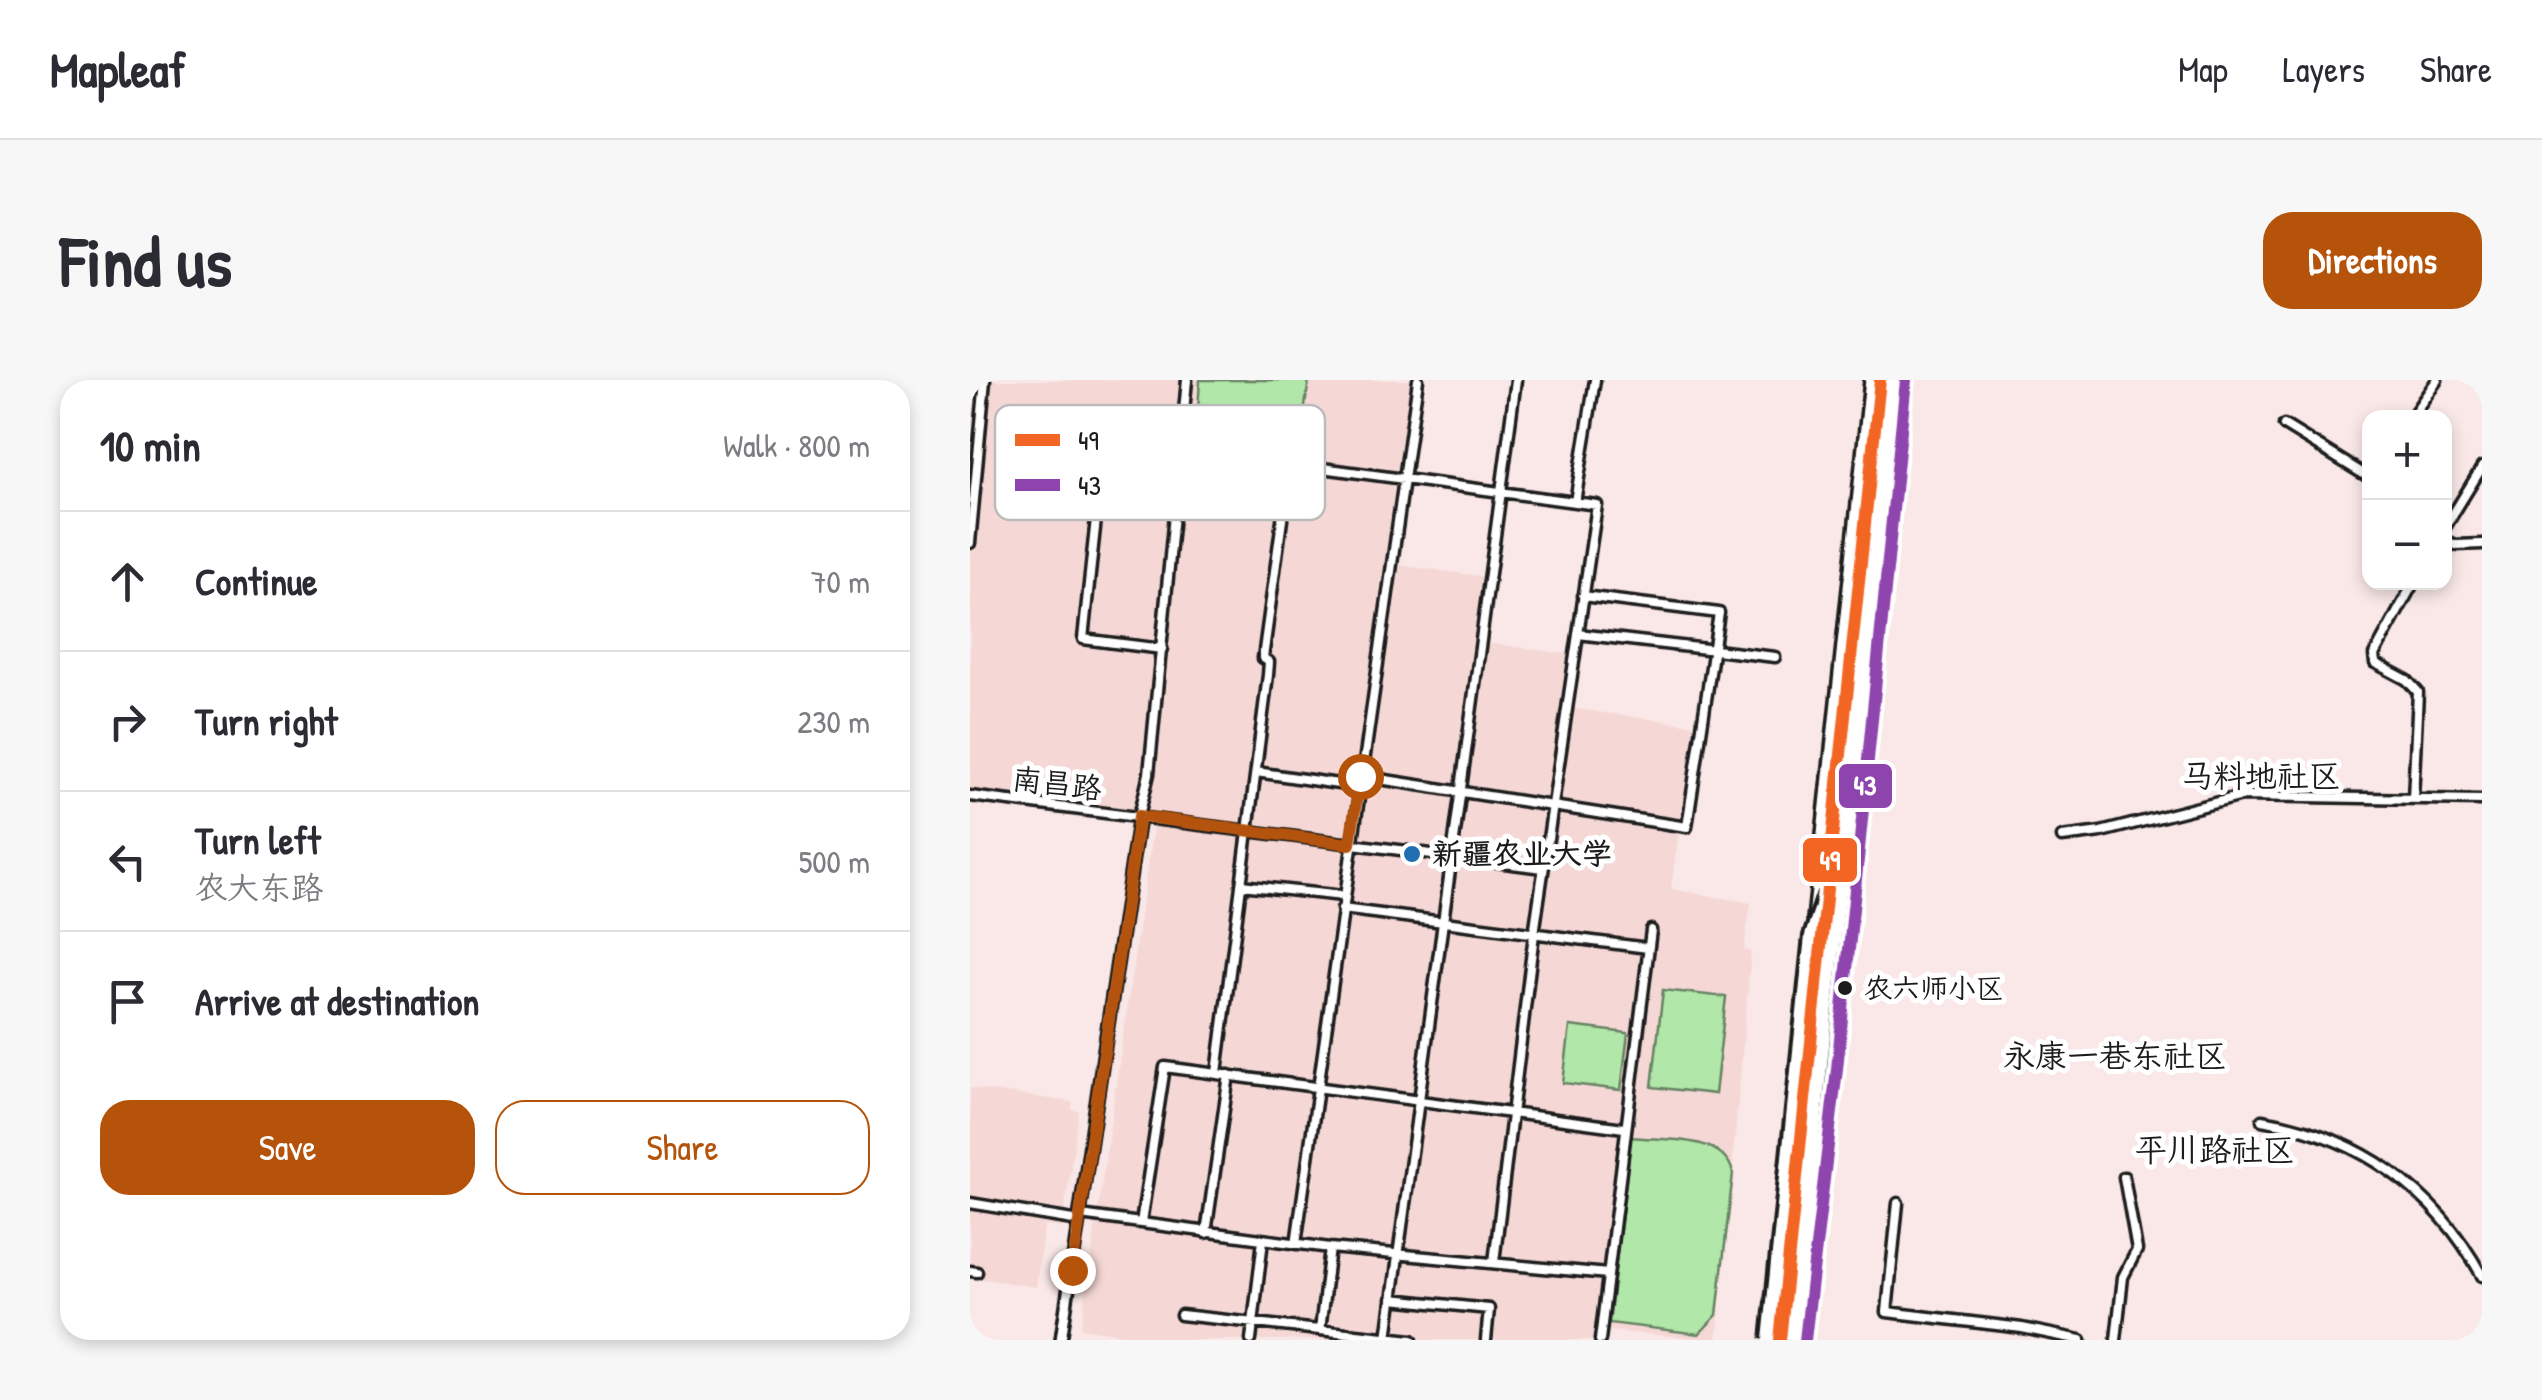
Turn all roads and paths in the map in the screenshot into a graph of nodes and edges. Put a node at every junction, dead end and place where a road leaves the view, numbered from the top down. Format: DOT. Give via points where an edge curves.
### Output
graph roads {
  1 [pos="985,380"];
  2 [pos="1187,380"];
  3 [pos="1418,380"];
  4 [pos="1516,380"];
  5 [pos="1595,380"];
  6 [pos="1870,380"];
  7 [pos="1880,380"];
  8 [pos="1894,380"];
  9 [pos="1905,380"];
  10 [pos="2436,380"];
  11 [pos="1185,405"];
  12 [pos="2416,410"];
  13 [pos="2284,425"];
  14 [pos="2482,467"];
  15 [pos="1325,468"];
  16 [pos="1885,472"];
  17 [pos="2362,473"];
  18 [pos="1403,478"];
  19 [pos="1500,492"];
  20 [pos="1575,502"];
  21 [pos="2452,517"];
  22 [pos="1096,520"];
  23 [pos="1174,520"];
  24 [pos="1282,520"];
  25 [pos="970,542"];
  26 [pos="2452,543"];
  27 [pos="2482,544"];
  28 [pos="2410,590"];
  29 [pos="1584,596"];
  30 [pos="1578,634"];
  31 [pos="1162,649"];
  32 [pos="1713,651"];
  33 [pos="1775,657"];
  34 [pos="1256,772"];
  35 [pos="1360,776"];
  36 [pos="1358,787"];
  37 [pos="1460,794"];
  38 [pos="970,796"];
  39 [pos="2413,799"];
  40 [pos="2482,800"];
  41 [pos="1552,807"];
  42 [pos="1139,816"];
  43 [pos="1248,830"];
  44 [pos="2062,836"];
  45 [pos="1350,844"];
  46 [pos="1451,857"];
  47 [pos="1543,868"];
  48 [pos="1242,885"];
  49 [pos="1343,896"];
  50 [pos="1342,909"];
  51 [pos="1442,922"];
  52 [pos="1650,930"];
  53 [pos="1534,934"];
  54 [pos="1648,948"];
  55 [pos="1217,1073"];
  56 [pos="1229,1075"];
  57 [pos="1318,1086"];
  58 [pos="1419,1099"];
  59 [pos="1512,1111"];
  60 [pos="2262,1120"];
  61 [pos="1624,1128"];
  62 [pos="2124,1177"];
  63 [pos="1898,1203"];
  64 [pos="970,1204"];
  65 [pos="1079,1218"];
  66 [pos="1140,1224"];
  67 [pos="1206,1232"];
  68 [pos="1264,1240"];
  69 [pos="1296,1244"];
  70 [pos="1330,1248"];
  71 [pos="1398,1254"];
  72 [pos="1494,1262"];
  73 [pos="1608,1274"];
  74 [pos="2482,1276"];
  75 [pos="1392,1299"];
  76 [pos="1181,1316"];
  77 [pos="1253,1323"];
  78 [pos="1320,1330"];
  79 [pos="1387,1338"];
  80 [pos="1061,1340"];
  81 [pos="1252,1340"];
  82 [pos="1412,1340"];
  83 [pos="1486,1340"];
  84 [pos="1600,1340"];
  85 [pos="1774,1340"];
  86 [pos="1793,1340"];
  87 [pos="1804,1340"];
  88 [pos="2081,1340"];
  89 [pos="2116,1340"];
  1 -- 25 [label="street"];
  2 -- 11 [label="street"];
  3 -- 18 [label="street"];
  4 -- 19 [label="street"];
  5 -- 20 [label="street"];
  6 -- 85 [label="main road" via="1788,1118"];
  7 -- 85 [label="highway, bridge" via="1828,884 1810,936"];
  8 -- 16 [label="highway"];
  9 -- 16 [label="highway"];
  9 -- 87 [label="main road"];
  10 -- 12 [label="street"];
  13 -- 17 [label="street"];
  14 -- 21 [label="street"];
  15 -- 18 [label="street"];
  16 -- 86 [label="highway"];
  18 -- 19 [label="street"];
  18 -- 35 [label="street"];
  19 -- 20 [label="street"];
  19 -- 37 [label="street"];
  20 -- 29 [label="street" via="1597,505"];
  22 -- 31 [label="street" via="1083,639"];
  23 -- 31 [label="street"];
  24 -- 34 [label="street"];
  26 -- 27 [label="street"];
  28 -- 39 [label="street" via="2374,655 2375,663 2418,692"];
  29 -- 30 [label="street"];
  29 -- 32 [label="street" via="1718,613"];
  30 -- 32 [label="street"];
  30 -- 41 [label="street"];
  31 -- 42 [label="street"];
  32 -- 33 [label="street"];
  32 -- 41 [label="street" via="1687,827"];
  34 -- 36 [label="street"];
  34 -- 43 [label="street"];
  35 -- 36 [label="street"];
  35 -- 37 [label="street"];
  36 -- 45 [label="street"];
  37 -- 41 [label="street"];
  37 -- 46 [label="street"];
  38 -- 42 [label="street, 南昌路"];
  39 -- 40 [label="street"];
  39 -- 44 [label="street" via="2242,796"];
  41 -- 47 [label="street"];
  42 -- 43 [label="street, 南昌路"];
  42 -- 65 [label="main road"];
  43 -- 45 [label="street, 南昌路"];
  43 -- 48 [label="street"];
  45 -- 46 [label="street, 南昌路"];
  45 -- 49 [label="street"];
  46 -- 47 [label="street, 南昌路"];
  46 -- 51 [label="street"];
  47 -- 53 [label="street"];
  48 -- 49 [label="street"];
  48 -- 55 [label="street"];
  49 -- 50 [label="street"];
  50 -- 51 [label="street"];
  50 -- 57 [label="street"];
  51 -- 53 [label="street"];
  51 -- 58 [label="street"];
  52 -- 54 [label="street"];
  53 -- 54 [label="street"];
  53 -- 59 [label="street"];
  54 -- 61 [label="street"];
  55 -- 56 [label="street"];
  55 -- 66 [label="street" via="1165,1066"];
  56 -- 57 [label="street"];
  56 -- 67 [label="street"];
  57 -- 58 [label="street"];
  57 -- 69 [label="street"];
  58 -- 59 [label="street"];
  58 -- 71 [label="street"];
  59 -- 61 [label="street"];
  59 -- 72 [label="street"];
  60 -- 74 [label="street" via="2302,1127 2380,1162 2425,1198"];
  61 -- 73 [label="street"];
  62 -- 89 [label="street" via="2137,1250 2123,1277"];
  63 -- 88 [label="street" via="1887,1312"];
  64 -- 65 [label="street"];
  65 -- 66 [label="street"];
  65 -- 80 [label="main road"];
  66 -- 67 [label="street"];
  67 -- 68 [label="street"];
  68 -- 69 [label="street"];
  68 -- 77 [label="street"];
  69 -- 70 [label="street"];
  70 -- 71 [label="street"];
  70 -- 78 [label="street"];
  71 -- 72 [label="street"];
  71 -- 75 [label="street"];
  72 -- 73 [label="street"];
  73 -- 84 [label="street"];
  75 -- 79 [label="street"];
  75 -- 83 [label="street" via="1489,1309"];
  76 -- 77 [label="street"];
  77 -- 78 [label="street"];
  77 -- 81 [label="street"];
  78 -- 79 [label="street"];
  79 -- 82 [label="street"];
}
